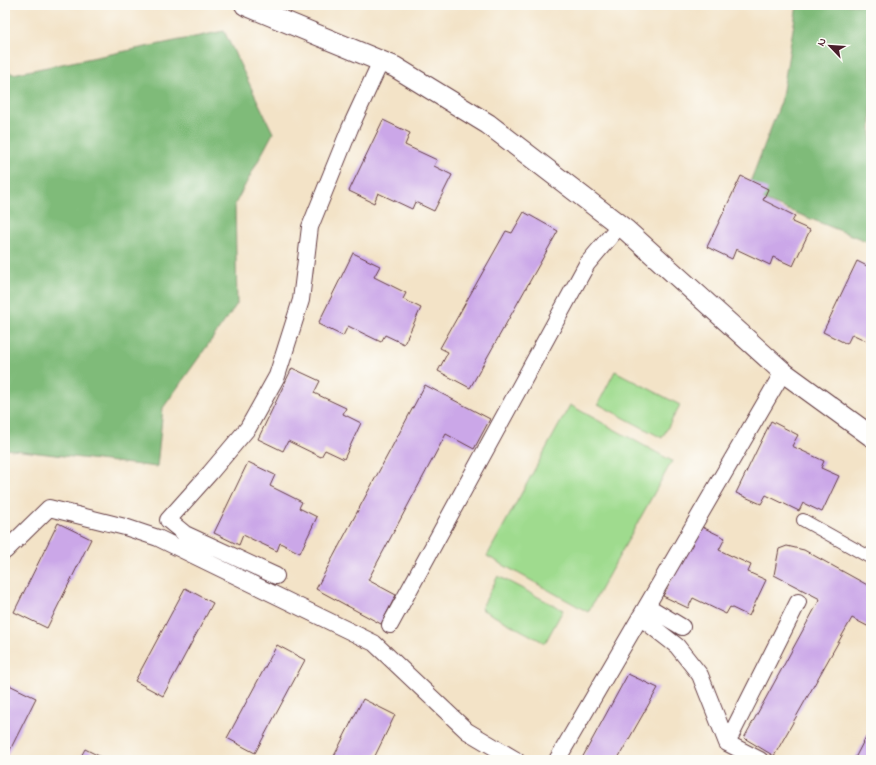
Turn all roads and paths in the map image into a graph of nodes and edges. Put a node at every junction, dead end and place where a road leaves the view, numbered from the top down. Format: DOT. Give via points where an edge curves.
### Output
graph roads {
  1 [pos="245,5"];
  2 [pos="381,61"];
  3 [pos="620,225"];
  4 [pos="783,372"];
  5 [pos="871,436"];
  6 [pos="803,520"];
  7 [pos="5,551"];
  8 [pos="871,558"];
  9 [pos="276,576"];
  10 [pos="798,602"];
  11 [pos="644,612"];
  12 [pos="390,625"];
  13 [pos="682,627"];
  14 [pos="727,743"];
  15 [pos="516,760"];
  16 [pos="557,760"];
  17 [pos="760,760"];
  1 -- 2 [label="street"];
  2 -- 3 [label="street" via="488,124"];
  2 -- 9 [label="street" via="310,226 301,300 277,376 248,428 168,520 185,534"];
  3 -- 4 [label="street"];
  3 -- 12 [label="street" via="587,264"];
  4 -- 5 [label="street"];
  4 -- 11 [label="street"];
  6 -- 8 [label="street"];
  7 -- 15 [label="street" via="49,508 158,538 374,643 467,731"];
  10 -- 14 [label="street"];
  11 -- 13 [label="street"];
  11 -- 14 [label="street" via="677,646 700,675"];
  11 -- 16 [label="street"];
  14 -- 17 [label="street"];
}
